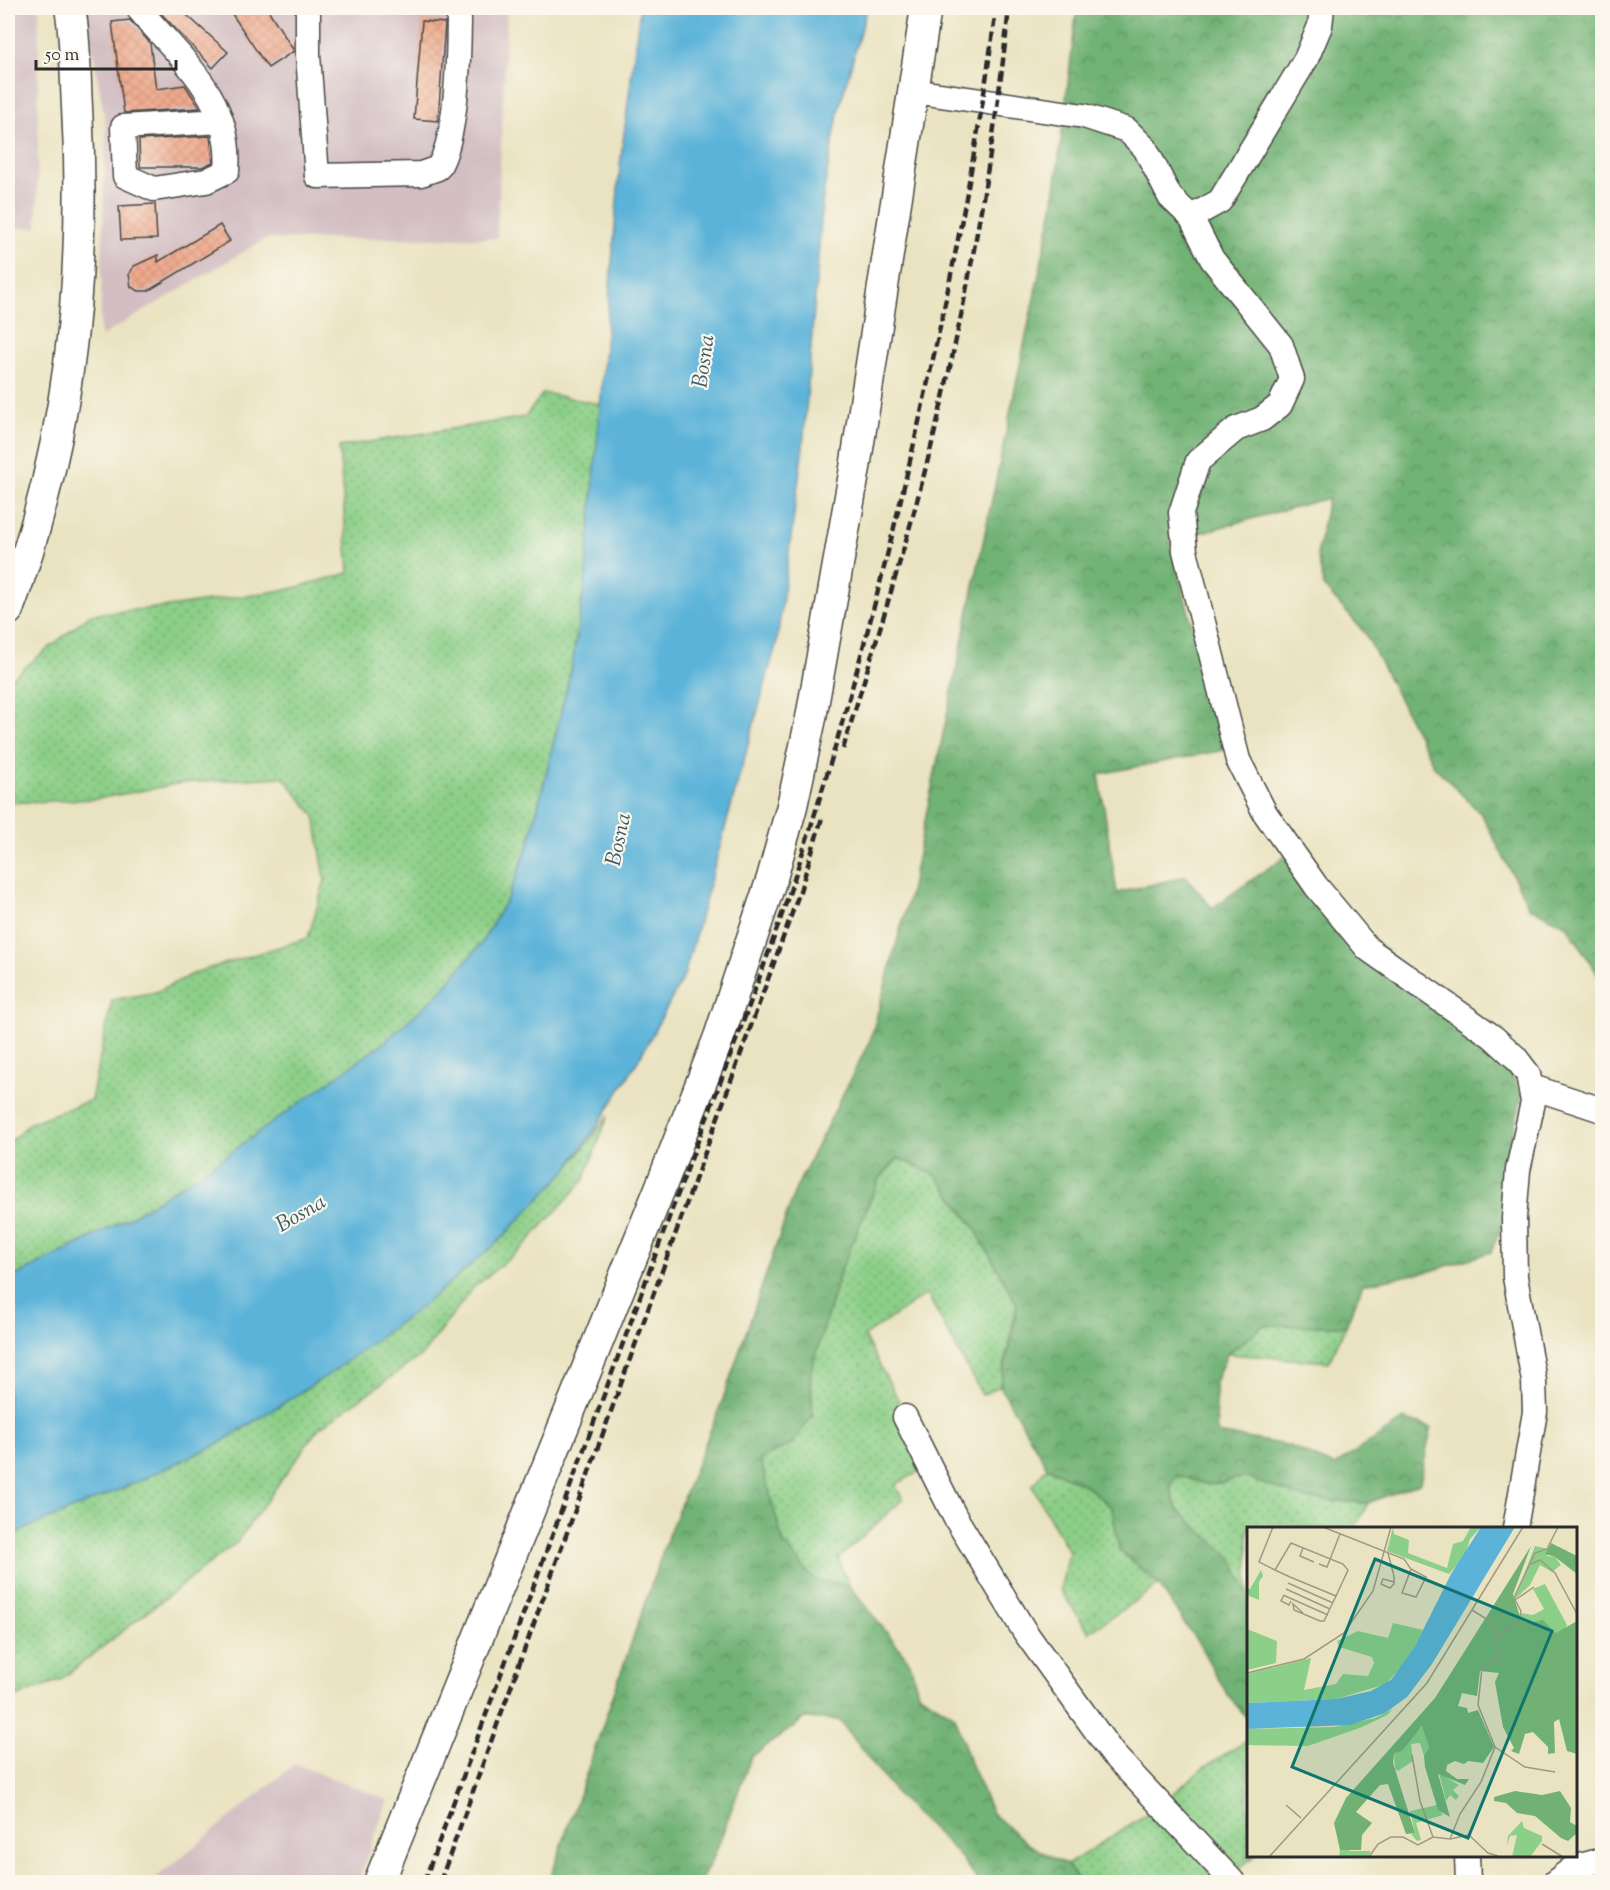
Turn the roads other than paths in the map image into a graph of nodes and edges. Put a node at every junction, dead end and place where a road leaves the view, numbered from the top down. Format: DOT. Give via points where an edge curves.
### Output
graph roads {
  1 [pos="70,8"];
  2 [pos="138,8"];
  3 [pos="308,8"];
  4 [pos="459,8"];
  5 [pos="926,8"];
  6 [pos="1322,8"];
  7 [pos="913,91"];
  8 [pos="221,121"];
  9 [pos="1191,217"];
  10 [pos="8,610"];
  11 [pos="1532,1087"];
  12 [pos="1602,1110"];
  13 [pos="905,1417"];
  14 [pos="1515,1527"];
  15 [pos="1467,1857"];
  16 [pos="1559,1857"];
  17 [pos="1602,1860"];
  18 [pos="1556,1881"];
  19 [pos="379,1882"];
  20 [pos="1233,1882"];
  21 [pos="1468,1882"];
  1 -- 10 [label="main road" via="79,137 80,255 70,373 47,491"];
  2 -- 8 [label="street" via="199,76"];
  3 -- 4 [label="street" via="317,176 421,174 438,168 453,114"];
  5 -- 7 [label="main road"];
  6 -- 9 [label="street" via="1320,26 1306,59 1220,201"];
  7 -- 9 [label="street" via="1084,116 1127,130 1145,148 1170,197"];
  7 -- 19 [label="main road" via="855,468 811,718 772,878 719,1037 665,1176"];
  8 -- 8 [label="street" via="228,158 226,171 206,181 154,189 125,176 123,128"];
  9 -- 11 [label="street" via="1212,259 1281,345 1292,379 1280,405 1262,419 1236,429 1198,461 1181,513 1185,551 1238,760 1265,813 1368,949 1493,1037 1515,1057"];
  11 -- 12 [label="street"];
  11 -- 14 [label="street" via="1532,1111 1518,1170 1514,1218 1515,1277 1534,1381 1535,1412"];
  13 -- 20 [label="street" via="955,1517 1038,1650 1113,1754"];
  15 -- 21 [label="street"];
  16 -- 18 [label="street"];
  17 -- 18 [label="street" via="1573,1868"];
}
